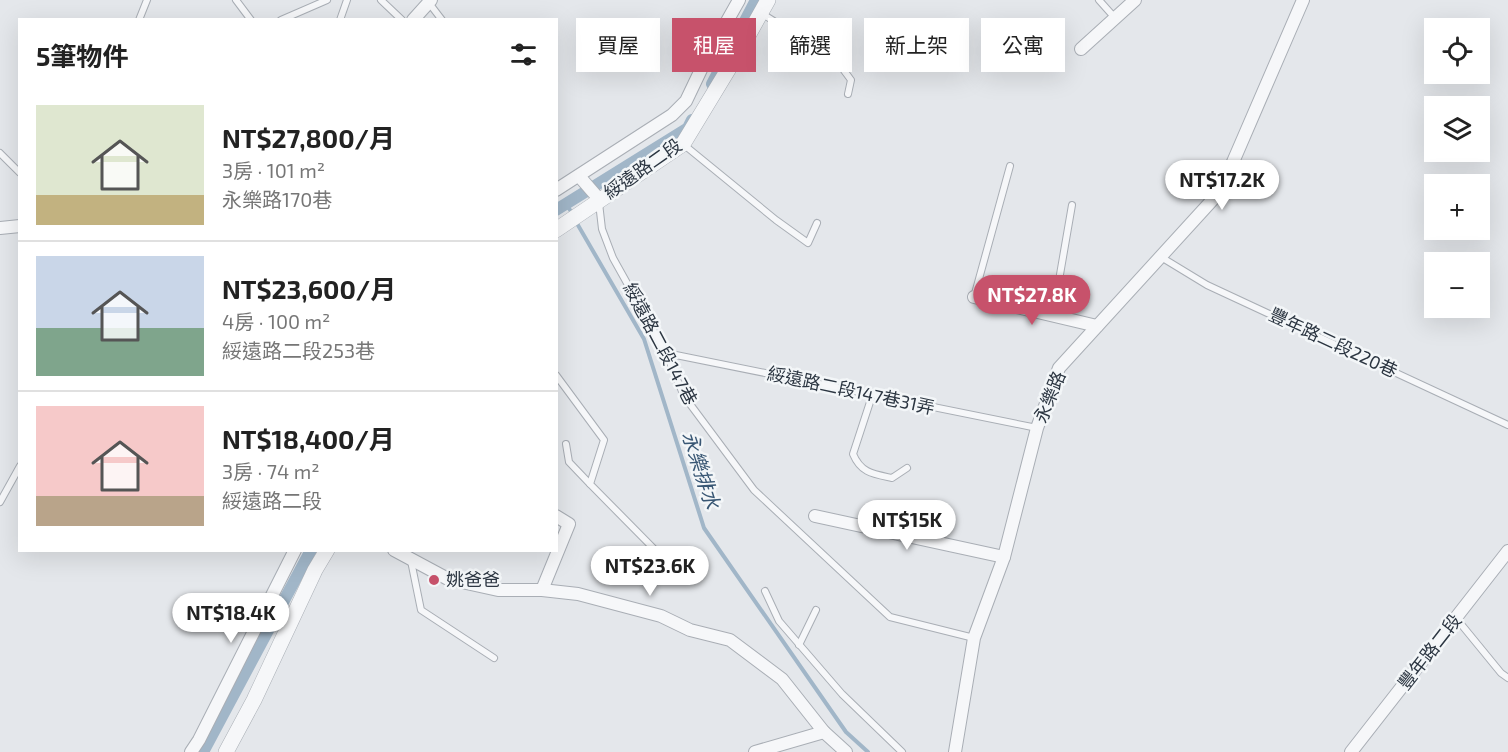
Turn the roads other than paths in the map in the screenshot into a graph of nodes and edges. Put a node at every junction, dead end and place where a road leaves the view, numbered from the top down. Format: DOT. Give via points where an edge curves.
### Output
graph roads {
  1 [pos="147,0"];
  2 [pos="236,0"];
  3 [pos="327,0"];
  4 [pos="347,0"];
  5 [pos="381,0"];
  6 [pos="739,0"];
  7 [pos="1099,0"];
  8 [pos="1135,0"];
  9 [pos="1303,0"];
  10 [pos="430,2"];
  11 [pos="764,7"];
  12 [pos="140,18"];
  13 [pos="250,18"];
  14 [pos="286,18"];
  15 [pos="341,18"];
  16 [pos="400,18"];
  17 [pos="415,18"];
  18 [pos="441,18"];
  19 [pos="1115,18"];
  20 [pos="1081,49"];
  21 [pos="848,94"];
  22 [pos="683,144"];
  23 [pos="0,153"];
  24 [pos="1010,166"];
  25 [pos="18,171"];
  26 [pos="579,176"];
  27 [pos="559,184"];
  28 [pos="595,202"];
  29 [pos="1072,205"];
  30 [pos="817,223"];
  31 [pos="563,225"];
  32 [pos="18,226"];
  33 [pos="0,228"];
  34 [pos="1161,257"];
  35 [pos="974,297"];
  36 [pos="1053,316"];
  37 [pos="1097,326"];
  38 [pos="666,353"];
  39 [pos="558,378"];
  40 [pos="872,396"];
  41 [pos="1508,425"];
  42 [pos="1037,429"];
  43 [pos="566,444"];
  44 [pos="907,468"];
  45 [pos="18,470"];
  46 [pos="590,484"];
  47 [pos="0,502"];
  48 [pos="815,516"];
  49 [pos="558,517"];
  50 [pos="558,551"];
  51 [pos="1508,551"];
  52 [pos="294,552"];
  53 [pos="326,552"];
  54 [pos="397,552"];
  55 [pos="558,552"];
  56 [pos="1004,557"];
  57 [pos="411,561"];
  58 [pos="667,562"];
  59 [pos="542,590"];
  60 [pos="765,591"];
  61 [pos="816,610"];
  62 [pos="1456,618"];
  63 [pos="974,638"];
  64 [pos="799,645"];
  65 [pos="494,658"];
  66 [pos="1508,678"];
  67 [pos="824,732"];
  68 [pos="191,752"];
  69 [pos="226,752"];
  70 [pos="755,752"];
  71 [pos="846,752"];
  72 [pos="902,752"];
  73 [pos="955,752"];
  74 [pos="1351,752"];
  1 -- 12 [label="lane"];
  2 -- 13 [label="lane"];
  3 -- 14 [label="lane"];
  4 -- 15 [label="lane"];
  5 -- 16 [label="lane"];
  6 -- 26 [label="street, 綏遠路二段" via="686,101 672,115"];
  7 -- 19 [label="lane"];
  8 -- 19 [label="street"];
  9 -- 34 [label="street, 永樂路" via="1216,196"];
  10 -- 17 [label="street"];
  10 -- 18 [label="lane"];
  11 -- 21 [label="lane" via="837,61 851,80"];
  11 -- 22 [label="street, 綏遠路二段"];
  19 -- 20 [label="street"];
  22 -- 28 [label="street, 綏遠路二段"];
  22 -- 30 [label="lane" via="808,243"];
  23 -- 25 [label="lane"];
  24 -- 35 [label="lane"];
  26 -- 27 [label="street, 綏遠路二段"];
  26 -- 28 [label="street"];
  28 -- 31 [label="street, 綏遠路二段"];
  28 -- 38 [label="lane, 綏遠路二段147巷" via="613,258"];
  29 -- 36 [label="lane"];
  32 -- 33 [label="street"];
  34 -- 37 [label="street, 永樂路"];
  34 -- 41 [label="lane, 豐年路二段220巷" via="1207,285"];
  35 -- 36 [label="street"];
  36 -- 37 [label="street"];
  37 -- 42 [label="street, 永樂路" via="1059,368"];
  38 -- 40 [label="lane, 綏遠路二段147巷31弄"];
  38 -- 63 [label="lane, 綏遠路二段147巷" via="684,396 754,490 890,616"];
  39 -- 46 [label="lane" via="604,440"];
  40 -- 42 [label="lane, 綏遠路二段147巷31弄"];
  40 -- 44 [label="lane" via="853,454 857,465 892,478"];
  42 -- 56 [label="street, 永樂路"];
  43 -- 46 [label="lane" via="569,462"];
  45 -- 47 [label="lane"];
  46 -- 58 [label="lane"];
  48 -- 56 [label="street"];
  49 -- 50 [label="street" via="569,524"];
  51 -- 62 [label="street, 豐年路二段"];
  52 -- 68 [label="street"];
  53 -- 69 [label="street"];
  54 -- 57 [label="street"];
  55 -- 59 [label="street"];
  56 -- 63 [label="street, 永樂路"];
  57 -- 59 [label="street" via="448,579 498,590"];
  57 -- 65 [label="lane" via="421,610"];
  59 -- 67 [label="street" via="622,605 730,640 782,679"];
  60 -- 64 [label="lane" via="779,621"];
  61 -- 64 [label="lane"];
  62 -- 66 [label="lane"];
  62 -- 74 [label="street, 豐年路二段"];
  63 -- 73 [label="street, 永樂路"];
  64 -- 72 [label="lane" via="864,717"];
  67 -- 70 [label="street"];
  67 -- 71 [label="street"];
}
